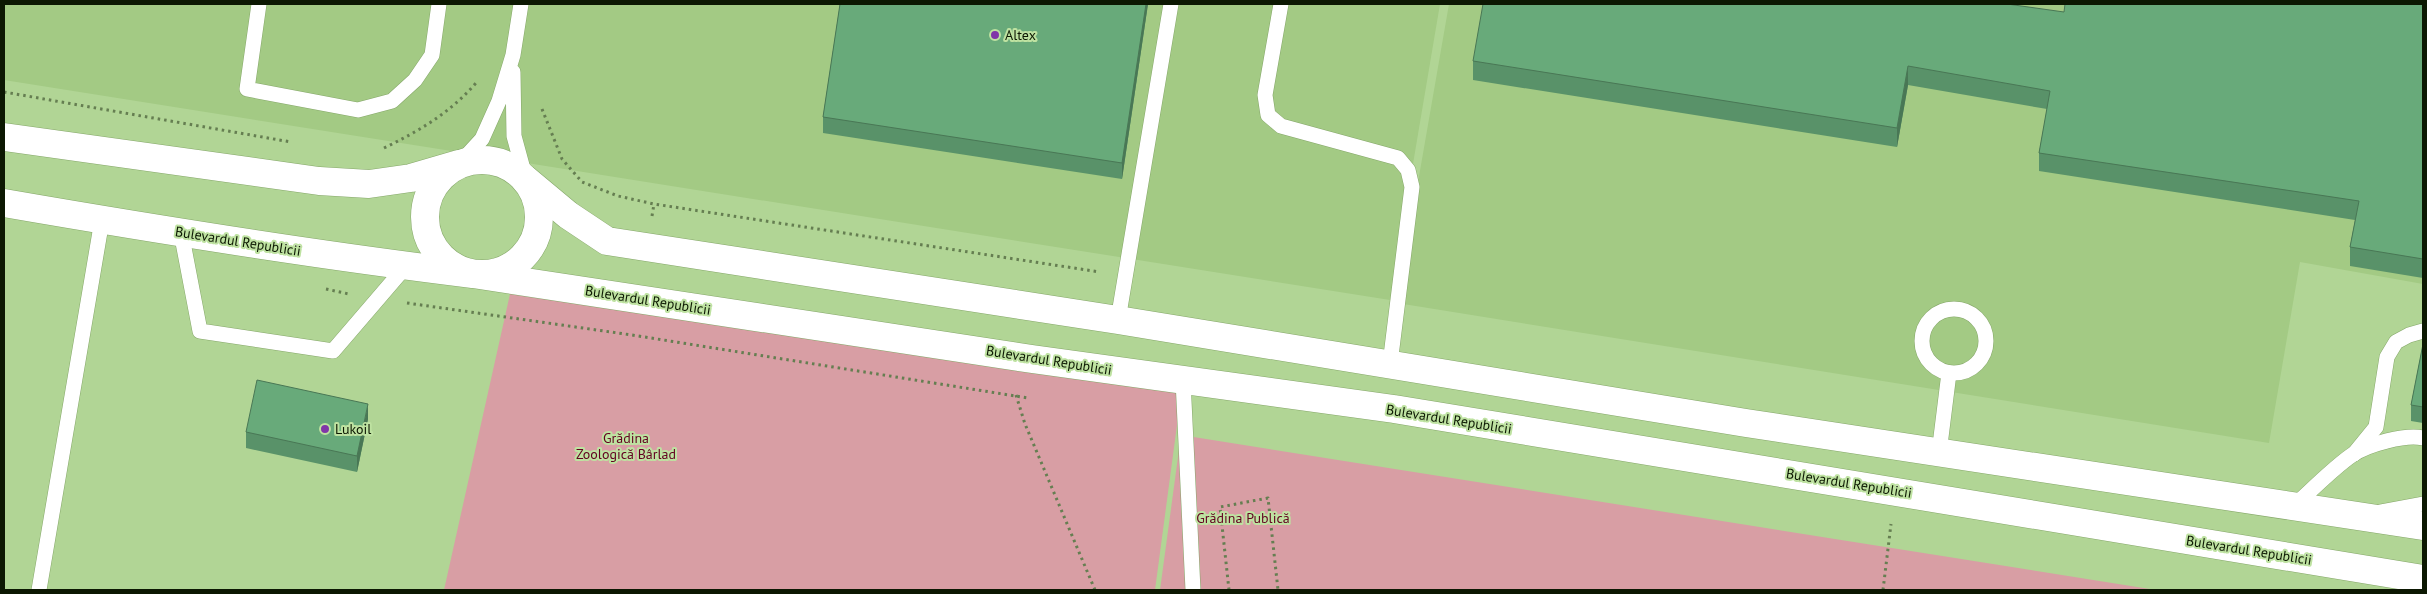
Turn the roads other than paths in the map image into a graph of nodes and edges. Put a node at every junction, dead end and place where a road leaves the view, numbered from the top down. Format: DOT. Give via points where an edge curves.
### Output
graph roads {
  1 [pos="259,4"];
  2 [pos="439,4"];
  3 [pos="522,4"];
  4 [pos="1171,4"];
  5 [pos="1281,4"];
  6 [pos="513,55"];
  7 [pos="4,137"];
  8 [pos="460,164"];
  9 [pos="526,180"];
  10 [pos="4,203"];
  11 [pos="102,220"];
  12 [pos="181,232"];
  13 [pos="406,266"];
  14 [pos="473,274"];
  15 [pos="1118,320"];
  16 [pos="2423,331"];
  17 [pos="1390,364"];
  18 [pos="1949,374"];
  19 [pos="1183,380"];
  20 [pos="2423,438"];
  21 [pos="1939,453"];
  22 [pos="2354,454"];
  23 [pos="2423,504"];
  24 [pos="2294,506"];
  25 [pos="2360,516"];
  26 [pos="2423,526"];
  27 [pos="2423,579"];
  28 [pos="39,590"];
  29 [pos="1193,590"];
  1 -- 2 [label="lane" via="247,89 358,110 392,101 415,80 432,55"];
  3 -- 6 [label="lane"];
  4 -- 15 [label="lane"];
  5 -- 17 [label="lane" via="1265,95 1268,115 1281,126 1398,158 1408,170 1412,187"];
  6 -- 8 [label="lane" via="499,101 482,139"];
  6 -- 9 [label="lane" via="514,136"];
  7 -- 8 [label="main road, Bulevardul Republicii" via="319,181 369,184 411,178"];
  8 -- 9 [label="main road, Bulevardul Republicii" via="488,159 502,163"];
  8 -- 14 [label="main road, Bulevardul Republicii" via="436,182 425,209 425,224 428,238 446,262"];
  9 -- 14 [label="main road, Bulevardul Republicii" via="535,194 539,211 532,245 507,268 491,274"];
  9 -- 15 [label="main road, Bulevardul Republicii" via="568,215 607,241"];
  10 -- 11 [label="main road, Bulevardul Republicii"];
  11 -- 12 [label="main road, Bulevardul Republicii"];
  11 -- 28 [label="lane"];
  12 -- 13 [label="main road, Bulevardul Republicii"];
  12 -- 13 [label="lane" via="200,331 333,351"];
  13 -- 14 [label="main road, Bulevardul Republicii"];
  14 -- 19 [label="main road, Bulevardul Republicii"];
  15 -- 17 [label="main road, Bulevardul Republicii"];
  16 -- 22 [label="lane" via="2396,342 2387,357 2376,427"];
  17 -- 21 [label="main road, Bulevardul Republicii"];
  18 -- 18 [label="lane" via="1931,364 1921,346 1924,326 1938,312 1958,308 1976,317 1986,335 1983,355 1969,370"];
  18 -- 21 [label="lane"];
  19 -- 27 [label="main road, Bulevardul Republicii" via="1394,410 1895,490"];
  19 -- 29 [label="lane"];
  20 -- 22 [label="lane" via="2412,436 2384,442"];
  21 -- 24 [label="main road, Bulevardul Republicii"];
  22 -- 24 [label="lane"];
  23 -- 25 [label="lane"];
  24 -- 25 [label="main road, Bulevardul Republicii"];
  25 -- 26 [label="main road, Bulevardul Republicii"];
}
